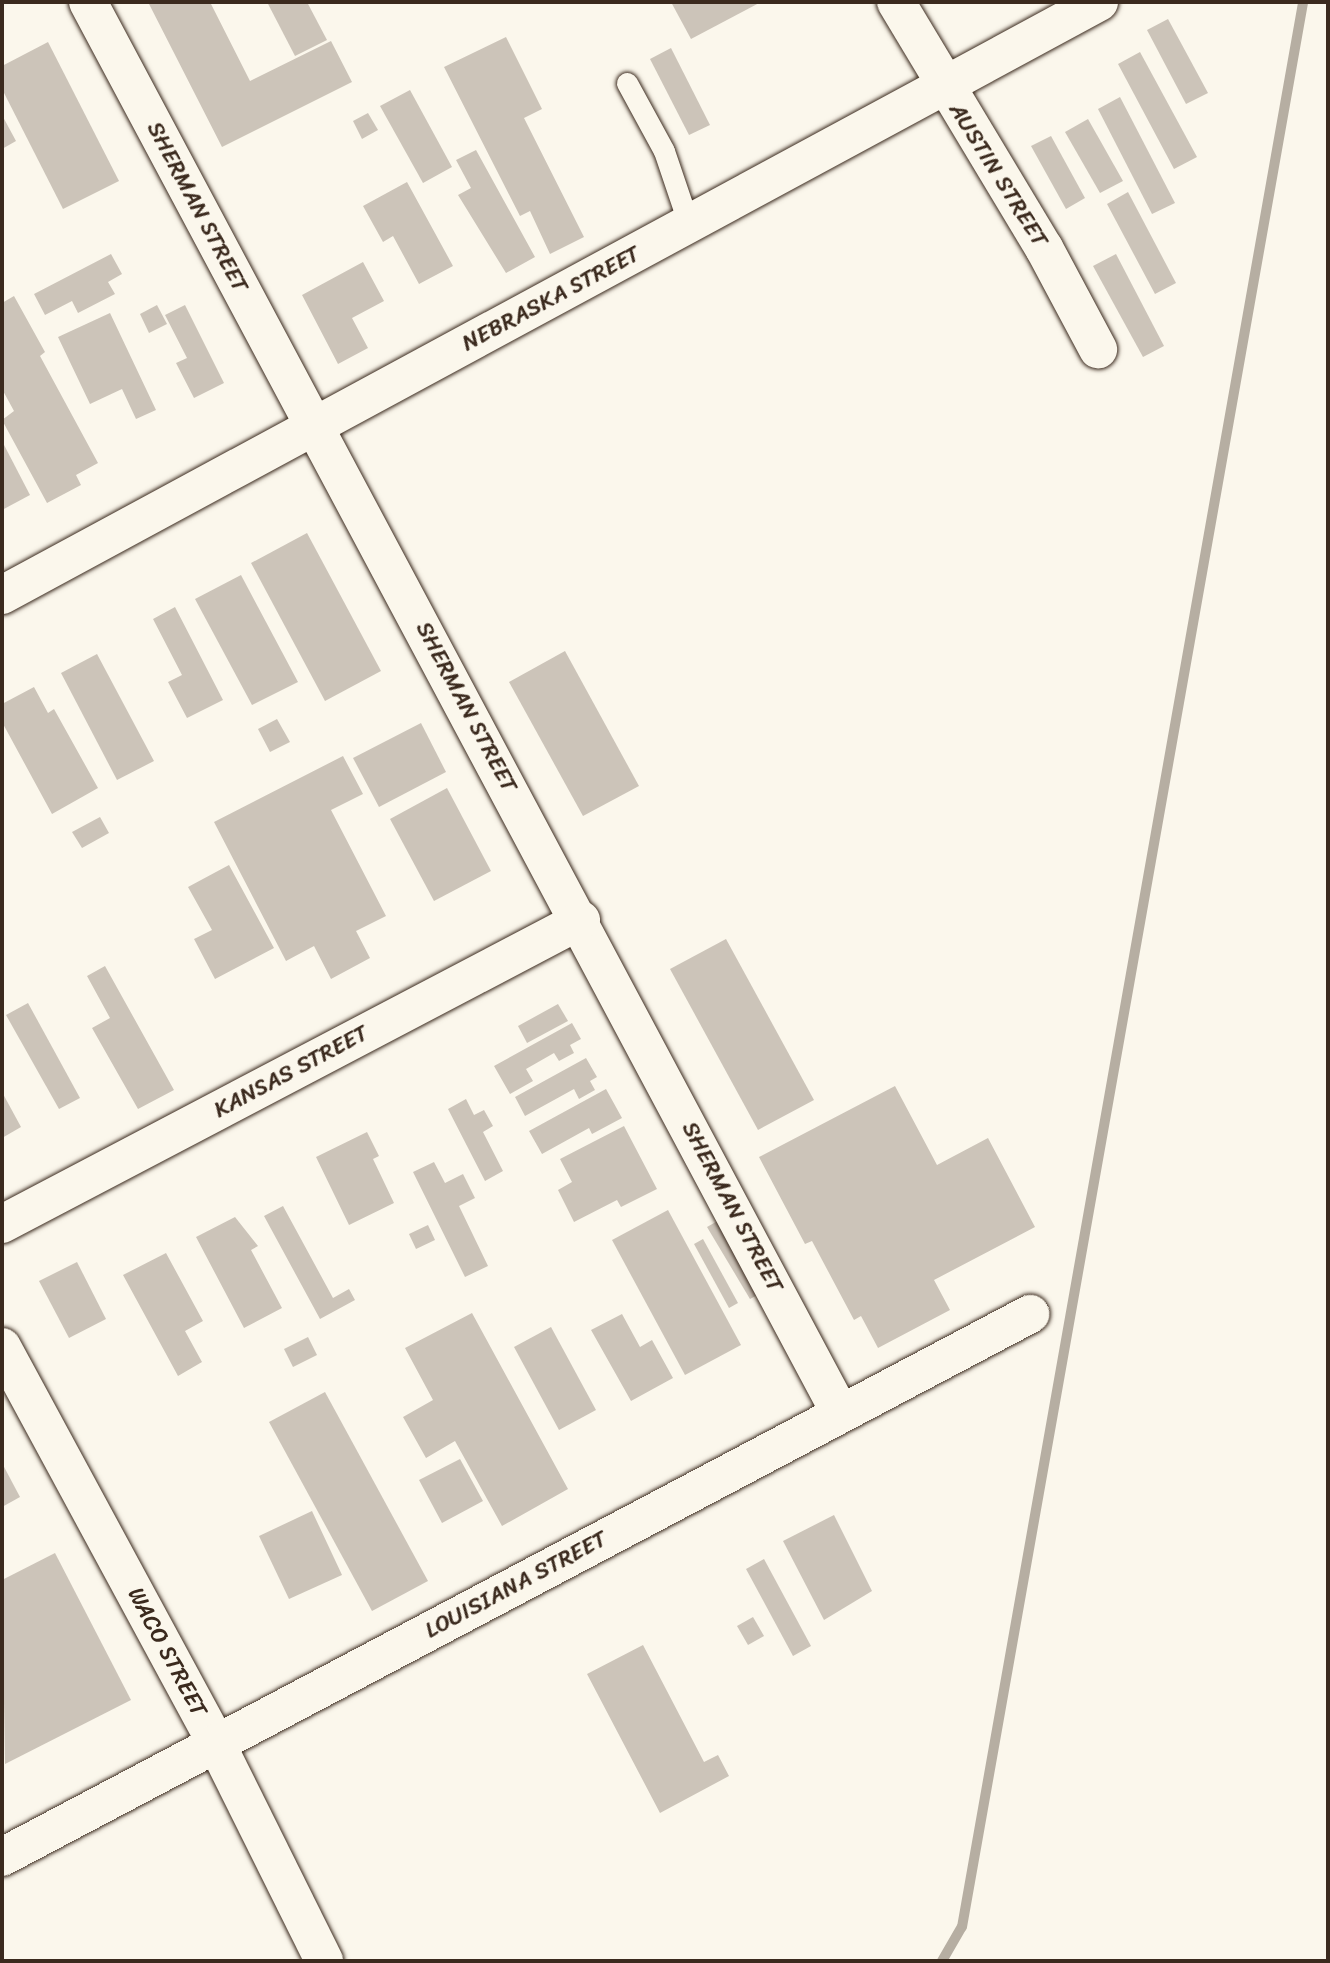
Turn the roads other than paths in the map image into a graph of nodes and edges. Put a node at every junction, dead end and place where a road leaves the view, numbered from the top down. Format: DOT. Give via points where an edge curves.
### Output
graph roads {
  1 [pos="88,2"];
  2 [pos="896,2"];
  3 [pos="1099,2"];
  4 [pos="626,83"];
  5 [pos="941,84"];
  6 [pos="689,225"];
  7 [pos="1098,349"];
  8 [pos="314,427"];
  9 [pos="2,595"];
  10 [pos="581,920"];
  11 [pos="2,1224"];
  12 [pos="1030,1314"];
  13 [pos="2,1347"];
  14 [pos="840,1413"];
  15 [pos="216,1743"];
  16 [pos="2,1857"];
  17 [pos="324,1961"];
  1 -- 8 [label="street, SHERMAN STREET"];
  2 -- 5 [label="street, AUSTIN STREET"];
  3 -- 5 [label="street, NEBRASKA STREET"];
  4 -- 6 [label="lane" via="664,151"];
  5 -- 6 [label="street, NEBRASKA STREET"];
  5 -- 7 [label="street, AUSTIN STREET" via="995,164"];
  6 -- 8 [label="street, NEBRASKA STREET"];
  8 -- 9 [label="street, NEBRASKA STREET"];
  8 -- 10 [label="street, SHERMAN STREET"];
  10 -- 11 [label="street, KANSAS STREET"];
  10 -- 14 [label="street, SHERMAN STREET"];
  12 -- 14 [label="street, LOUISIANA STREET"];
  13 -- 15 [label="street, WACO STREET"];
  14 -- 15 [label="street, LOUISIANA STREET"];
  15 -- 16 [label="street, LOUISIANA STREET"];
  15 -- 17 [label="street, WACO STREET"];
}
